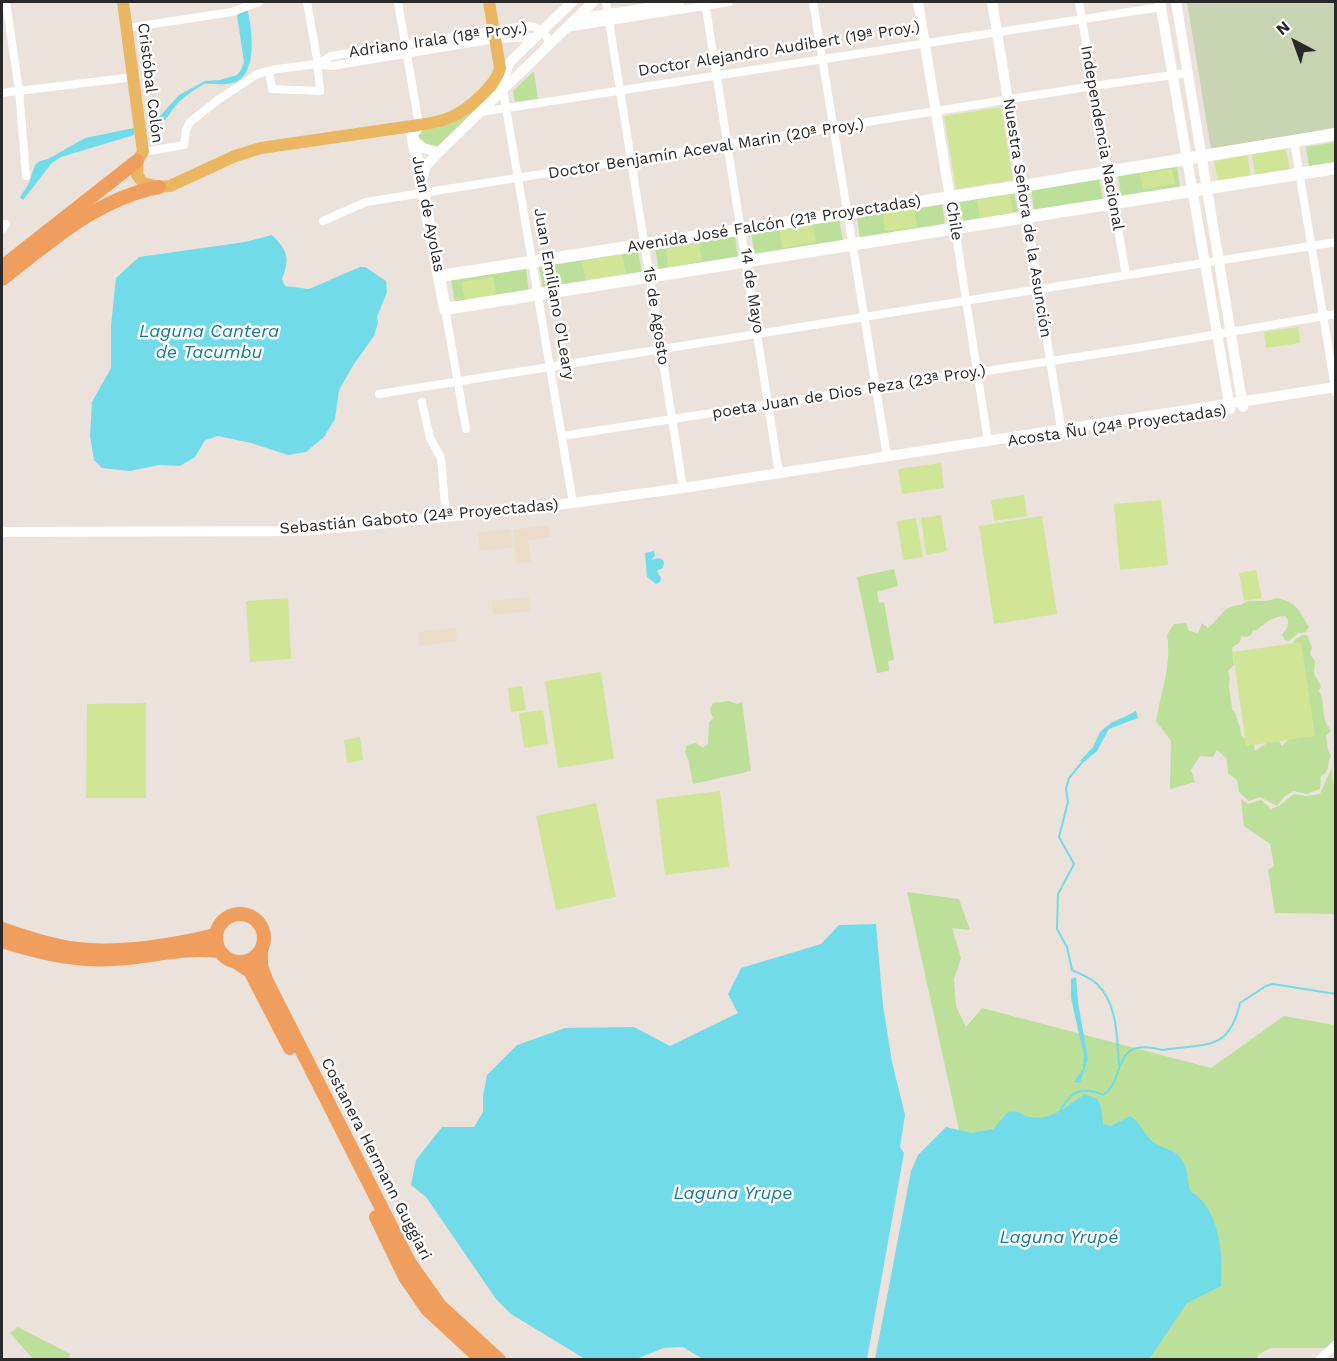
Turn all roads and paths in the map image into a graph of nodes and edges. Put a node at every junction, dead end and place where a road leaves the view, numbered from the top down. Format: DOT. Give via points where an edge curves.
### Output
graph roads {
  1 [pos="6,2"];
  2 [pos="123,2"];
  3 [pos="256,2"];
  4 [pos="307,2"];
  5 [pos="398,2"];
  6 [pos="489,2"];
  7 [pos="572,2"];
  8 [pos="593,2"];
  9 [pos="606,2"];
  10 [pos="680,2"];
  11 [pos="729,2"];
  12 [pos="813,2"];
  13 [pos="918,2"];
  14 [pos="992,2"];
  15 [pos="1079,2"];
  16 [pos="1176,2"];
  17 [pos="705,3"];
  18 [pos="1160,4"];
  19 [pos="608,17"];
  20 [pos="576,18"];
  21 [pos="1082,19"];
  22 [pos="127,28"];
  23 [pos="566,28"];
  24 [pos="997,32"];
  25 [pos="539,34"];
  26 [pos="494,35"];
  27 [pos="925,43"];
  28 [pos="547,47"];
  29 [pos="406,50"];
  30 [pos="823,58"];
  31 [pos="317,64"];
  32 [pos="269,71"];
  33 [pos="1188,73"];
  34 [pos="717,75"];
  35 [pos="1172,75"];
  36 [pos="134,77"];
  37 [pos="1093,86"];
  38 [pos="498,88"];
  39 [pos="19,90"];
  40 [pos="620,90"];
  41 [pos="2,93"];
  42 [pos="1008,100"];
  43 [pos="507,109"];
  44 [pos="481,112"];
  45 [pos="936,112"];
  46 [pos="834,128"];
  47 [pos="415,133"];
  48 [pos="1335,134"];
  49 [pos="1294,141"];
  50 [pos="728,145"];
  51 [pos="439,152"];
  52 [pos="1202,156"];
  53 [pos="140,157"];
  54 [pos="1186,158"];
  55 [pos="631,161"];
  56 [pos="1335,168"];
  57 [pos="1107,171"];
  58 [pos="1299,174"];
  59 [pos="26,176"];
  60 [pos="519,179"];
  61 [pos="422,180"];
  62 [pos="1022,186"];
  63 [pos="159,187"];
  64 [pos="1208,188"];
  65 [pos="1192,191"];
  66 [pos="424,194"];
  67 [pos="950,196"];
  68 [pos="1113,203"];
  69 [pos="848,213"];
  70 [pos="1027,216"];
  71 [pos="323,221"];
  72 [pos="955,229"];
  73 [pos="742,230"];
  74 [pos="1335,242"];
  75 [pos="644,245"];
  76 [pos="853,245"];
  77 [pos="1311,246"];
  78 [pos="1220,260"];
  79 [pos="532,262"];
  80 [pos="747,262"];
  81 [pos="1204,262"];
  82 [pos="4,264"];
  83 [pos="1126,275"];
  84 [pos="440,276"];
  85 [pos="650,277"];
  86 [pos="2,279"];
  87 [pos="1039,290"];
  88 [pos="538,295"];
  89 [pos="966,302"];
  90 [pos="445,309"];
  91 [pos="1335,314"];
  92 [pos="1322,316"];
  93 [pos="864,318"];
  94 [pos="1231,331"];
  95 [pos="759,334"];
  96 [pos="1216,334"];
  97 [pos="661,350"];
  98 [pos="1050,361"];
  99 [pos="550,367"];
  100 [pos="978,372"];
  101 [pos="457,382"];
  102 [pos="876,388"];
  103 [pos="1335,390"];
  104 [pos="379,394"];
  105 [pos="422,402"];
  106 [pos="770,404"];
  107 [pos="1242,405"];
  108 [pos="1229,407"];
  109 [pos="672,419"];
  110 [pos="466,429"];
  111 [pos="1062,431"];
  112 [pos="561,436"];
  113 [pos="991,441"];
  114 [pos="887,456"];
  115 [pos="779,474"];
  116 [pos="683,488"];
  117 [pos="573,503"];
  118 [pos="446,517"];
  119 [pos="2,532"];
  120 [pos="2,930"];
  121 [pos="215,935"];
  122 [pos="2,941"];
  123 [pos="261,950"];
  124 [pos="219,951"];
  125 [pos="236,962"];
  126 [pos="1335,1344"];
  127 [pos="482,1359"];
  128 [pos="499,1359"];
  129 [pos="1319,1359"];
  1 -- 39 [label="street"];
  2 -- 22 [label="main road, Cristóbal Colón"];
  3 -- 22 [label="street" via="232,12"];
  4 -- 31 [label="street"];
  5 -- 29 [label="street, Juan de Ayolas"];
  6 -- 26 [label="main road, Juan Emiliano O'Leary"];
  7 -- 25 [label="street"];
  8 -- 20 [label="street"];
  9 -- 19 [label="street, 15 de Agosto"];
  10 -- 19 [label="street"];
  11 -- 17 [label="street"];
  12 -- 30 [label="street"];
  13 -- 27 [label="street, Chile"];
  14 -- 24 [label="street, Nuestra Señora de la Asunción"];
  15 -- 21 [label="street, Independencia Nacional"];
  16 -- 33 [label="street"];
  17 -- 19 [label="street"];
  17 -- 34 [label="street, 14 de Mayo"];
  18 -- 21 [label="street, Doctor Alejandro Audibert (19ª Proy.)"];
  18 -- 35 [label="street"];
  19 -- 20 [label="street"];
  19 -- 23 [label="street"];
  19 -- 40 [label="street, 15 de Agosto"];
  20 -- 23 [label="street"];
  21 -- 24 [label="street, Doctor Alejandro Audibert (19ª Proy.)"];
  21 -- 37 [label="street, Independencia Nacional"];
  22 -- 36 [label="main road, Cristóbal Colón"];
  23 -- 28 [label="street"];
  24 -- 27 [label="street, Doctor Alejandro Audibert (19ª Proy.)"];
  24 -- 42 [label="street, Nuestra Señora de la Asunción"];
  25 -- 26 [label="street, Adriano Irala (18ª Proy.)"];
  25 -- 28 [label="street, Adriano Irala (18ª Proy.)" via="547,36"];
  25 -- 38 [label="street" via="510,62"];
  26 -- 29 [label="street, Adriano Irala (18ª Proy.)"];
  26 -- 38 [label="main road, Juan Emiliano O'Leary" via="500,68"];
  27 -- 30 [label="street, Doctor Alejandro Audibert (19ª Proy.)"];
  27 -- 45 [label="street, Chile"];
  28 -- 38 [label="street"];
  29 -- 31 [label="street, Adriano Irala (18ª Proy.)" via="331,56"];
  29 -- 47 [label="street, Juan de Ayolas"];
  30 -- 34 [label="street, Doctor Alejandro Audibert (19ª Proy.)"];
  30 -- 46 [label="street"];
  31 -- 32 [label="street, Adriano Irala (18ª Proy.)"];
  31 -- 32 [label="street" via="319,92 272,89"];
  32 -- 53 [label="street, Adriano Irala (18ª Proy.)" via="257,74 190,122 184,145"];
  33 -- 35 [label="street, Doctor Benjamín Aceval Marin (20ª Proy.)"];
  33 -- 52 [label="street"];
  34 -- 40 [label="street, Doctor Alejandro Audibert (19ª Proy.)"];
  34 -- 50 [label="street, 14 de Mayo"];
  35 -- 37 [label="street, Doctor Benjamín Aceval Marin (20ª Proy.)"];
  35 -- 54 [label="street"];
  36 -- 39 [label="street"];
  36 -- 53 [label="main road, Cristóbal Colón"];
  37 -- 42 [label="street, Doctor Benjamín Aceval Marin (20ª Proy.)"];
  37 -- 57 [label="street, Independencia Nacional"];
  38 -- 43 [label="street, Juan Emiliano O'Leary"];
  38 -- 44 [label="street"];
  38 -- 47 [label="main road" via="450,118"];
  39 -- 41 [label="street"];
  39 -- 59 [label="street"];
  40 -- 43 [label="street, Doctor Alejandro Audibert (19ª Proy.)"];
  40 -- 55 [label="street, 15 de Agosto"];
  42 -- 45 [label="street, Doctor Benjamín Aceval Marin (20ª Proy.)"];
  42 -- 62 [label="street, Nuestra Señora de la Asunción"];
  43 -- 44 [label="street, Doctor Alejandro Audibert (19ª Proy.)"];
  43 -- 60 [label="street, Juan Emiliano O'Leary"];
  44 -- 51 [label="street"];
  45 -- 46 [label="street, Doctor Benjamín Aceval Marin (20ª Proy.)"];
  45 -- 67 [label="street, Chile"];
  46 -- 50 [label="street, Doctor Benjamín Aceval Marin (20ª Proy.)"];
  46 -- 69 [label="street"];
  47 -- 51 [label="street" via="423,148"];
  47 -- 61 [label="main road, Juan de Ayolas"];
  47 -- 63 [label="main road" via="400,128 261,148 235,156 183,182"];
  48 -- 49 [label="main road, Avenida José Falcón (21ª Proyectadas)"];
  49 -- 52 [label="main road, Avenida José Falcón (21ª Proyectadas)"];
  49 -- 58 [label="street"];
  50 -- 55 [label="street, Doctor Benjamín Aceval Marin (20ª Proy.)"];
  50 -- 73 [label="street, 14 de Mayo"];
  51 -- 61 [label="street" via="426,166"];
  52 -- 54 [label="main road, Avenida José Falcón (21ª Proyectadas)"];
  52 -- 64 [label="street"];
  53 -- 63 [label="main road, Cristóbal Colón" via="136,175 139,180"];
  53 -- 82 [label="highway"];
  54 -- 57 [label="main road, Avenida José Falcón (21ª Proyectadas)"];
  54 -- 65 [label="street"];
  55 -- 60 [label="street, Doctor Benjamín Aceval Marin (20ª Proy.)"];
  55 -- 75 [label="street, 15 de Agosto"];
  56 -- 58 [label="main road, Avenida José Falcón (21ª Proyectadas)"];
  57 -- 62 [label="main road, Avenida José Falcón (21ª Proyectadas)"];
  57 -- 68 [label="street, Independencia Nacional"];
  58 -- 64 [label="main road, Avenida José Falcón (21ª Proyectadas)"];
  58 -- 77 [label="street"];
  60 -- 66 [label="street, Doctor Benjamín Aceval Marin (20ª Proy.)"];
  60 -- 79 [label="street, Juan Emiliano O'Leary"];
  61 -- 66 [label="main road, Juan de Ayolas"];
  62 -- 67 [label="main road, Avenida José Falcón (21ª Proyectadas)"];
  62 -- 70 [label="street, Nuestra Señora de la Asunción"];
  63 -- 86 [label="highway" via="103,205"];
  64 -- 65 [label="main road, Avenida José Falcón (21ª Proyectadas)"];
  64 -- 78 [label="street"];
  65 -- 68 [label="main road, Avenida José Falcón (21ª Proyectadas)"];
  65 -- 81 [label="street"];
  66 -- 71 [label="street, Doctor Benjamín Aceval Marin (20ª Proy.)" via="366,202"];
  66 -- 84 [label="main road, Juan de Ayolas"];
  67 -- 69 [label="main road, Avenida José Falcón (21ª Proyectadas)"];
  67 -- 72 [label="street, Chile"];
  68 -- 70 [label="main road, Avenida José Falcón (21ª Proyectadas)"];
  68 -- 83 [label="street, Independencia Nacional"];
  69 -- 73 [label="main road, Avenida José Falcón (21ª Proyectadas)"];
  69 -- 76 [label="street"];
  70 -- 72 [label="main road, Avenida José Falcón (21ª Proyectadas)"];
  70 -- 87 [label="street, Nuestra Señora de la Asunción"];
  72 -- 76 [label="main road, Avenida José Falcón (21ª Proyectadas)"];
  72 -- 89 [label="street, Chile"];
  73 -- 75 [label="main road, Avenida José Falcón (21ª Proyectadas)"];
  73 -- 80 [label="street, 14 de Mayo"];
  74 -- 77 [label="street"];
  75 -- 79 [label="main road, Avenida José Falcón (21ª Proyectadas)"];
  75 -- 85 [label="street, 15 de Agosto"];
  76 -- 80 [label="main road, Avenida José Falcón (21ª Proyectadas)"];
  76 -- 93 [label="street"];
  77 -- 78 [label="street"];
  77 -- 92 [label="street"];
  78 -- 81 [label="street"];
  78 -- 94 [label="street"];
  79 -- 84 [label="main road, Avenida José Falcón (21ª Proyectadas)"];
  79 -- 88 [label="street, Juan Emiliano O'Leary"];
  80 -- 85 [label="main road, Avenida José Falcón (21ª Proyectadas)"];
  80 -- 95 [label="street, 14 de Mayo"];
  81 -- 83 [label="street"];
  81 -- 96 [label="street"];
  83 -- 87 [label="street"];
  84 -- 90 [label="main road, Juan de Ayolas"];
  85 -- 88 [label="main road, Avenida José Falcón (21ª Proyectadas)"];
  85 -- 97 [label="street, 15 de Agosto"];
  87 -- 89 [label="street"];
  87 -- 98 [label="street, Nuestra Señora de la Asunción"];
  88 -- 90 [label="main road, Avenida José Falcón (21ª Proyectadas)"];
  88 -- 99 [label="street, Juan Emiliano O'Leary"];
  89 -- 93 [label="street"];
  89 -- 100 [label="street, Chile"];
  90 -- 101 [label="street, Juan de Ayolas"];
  91 -- 92 [label="street, poeta Juan de Dios Peza (23ª Proy.)"];
  92 -- 94 [label="street, poeta Juan de Dios Peza (23ª Proy.)"];
  92 -- 103 [label="street"];
  93 -- 95 [label="street"];
  93 -- 102 [label="street"];
  94 -- 96 [label="street, poeta Juan de Dios Peza (23ª Proy.)"];
  94 -- 107 [label="street"];
  95 -- 97 [label="street"];
  95 -- 106 [label="street, 14 de Mayo"];
  96 -- 98 [label="street, poeta Juan de Dios Peza (23ª Proy.)"];
  96 -- 108 [label="street"];
  97 -- 99 [label="street"];
  97 -- 109 [label="street, 15 de Agosto"];
  98 -- 100 [label="street, poeta Juan de Dios Peza (23ª Proy.)"];
  98 -- 111 [label="street, Nuestra Señora de la Asunción"];
  99 -- 101 [label="street"];
  99 -- 112 [label="street, Juan Emiliano O'Leary"];
  100 -- 102 [label="street, poeta Juan de Dios Peza (23ª Proy.)"];
  100 -- 113 [label="street, Chile"];
  101 -- 104 [label="street"];
  101 -- 110 [label="street, Juan de Ayolas"];
  102 -- 106 [label="street, poeta Juan de Dios Peza (23ª Proy.)"];
  102 -- 114 [label="street"];
  103 -- 107 [label="street, Acosta Ñu (24ª Proyectadas)"];
  105 -- 118 [label="street" via="430,438 441,458"];
  106 -- 109 [label="street, poeta Juan de Dios Peza (23ª Proy.)"];
  106 -- 115 [label="street, 14 de Mayo"];
  107 -- 108 [label="street, Acosta Ñu (24ª Proyectadas)"];
  108 -- 111 [label="street, Acosta Ñu (24ª Proyectadas)"];
  109 -- 112 [label="street, poeta Juan de Dios Peza (23ª Proy.)"];
  109 -- 116 [label="street, 15 de Agosto"];
  111 -- 113 [label="street, Acosta Ñu (24ª Proyectadas)"];
  112 -- 117 [label="street, Juan Emiliano O'Leary"];
  113 -- 114 [label="street"];
  114 -- 115 [label="street, Sebastián Gaboto (24ª Proyectadas)"];
  115 -- 116 [label="street, Sebastián Gaboto (24ª Proyectadas)"];
  116 -- 117 [label="street, Sebastián Gaboto (24ª Proyectadas)"];
  117 -- 118 [label="street, Sebastián Gaboto (24ª Proyectadas)"];
  118 -- 119 [label="street, Sebastián Gaboto (24ª Proyectadas)" via="302,531"];
  120 -- 121 [label="highway" via="60,946 106,950"];
  121 -- 123 [label="highway" via="228,916 251,916 262,927"];
  121 -- 124 [label="highway"];
  122 -- 124 [label="highway" via="42,954 94,960 205,949"];
  123 -- 125 [label="highway" via="250,960"];
  123 -- 128 [label="highway, Costanera Hermann Guggiari" via="267,982 409,1262 440,1306"];
  124 -- 125 [label="highway"];
  125 -- 127 [label="highway, Costanera Hermann Guggiari" via="250,971 257,983 405,1277 427,1309"];
  126 -- 129 [label="street"];
}
